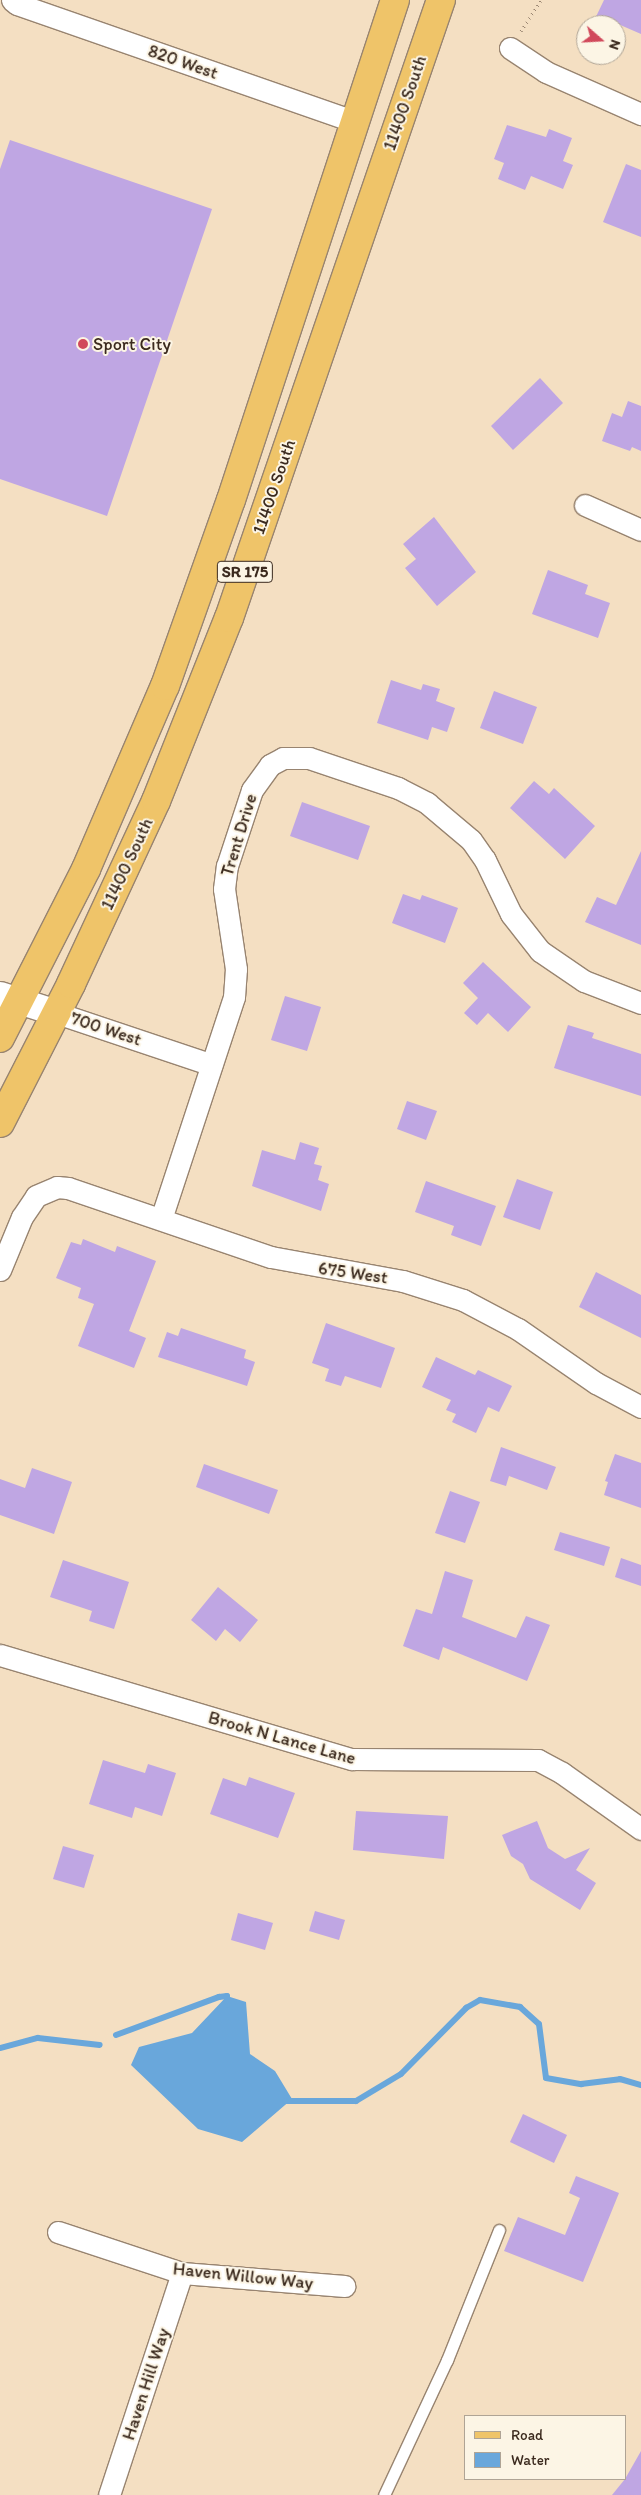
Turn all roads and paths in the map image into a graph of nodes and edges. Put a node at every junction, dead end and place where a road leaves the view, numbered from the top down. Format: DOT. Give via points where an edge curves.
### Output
graph roads {
  1 [pos="12,0"];
  2 [pos="395,0"];
  3 [pos="441,0"];
  4 [pos="541,0"];
  5 [pos="510,48"];
  6 [pos="641,114"];
  7 [pos="355,122"];
  8 [pos="585,505"];
  9 [pos="641,530"];
  10 [pos="9,998"];
  11 [pos="641,1003"];
  12 [pos="57,1013"];
  13 [pos="0,1038"];
  14 [pos="212,1065"];
  15 [pos="0,1124"];
  16 [pos="161,1219"];
  17 [pos="0,1270"];
  18 [pos="641,1407"];
  19 [pos="0,1655"];
  20 [pos="641,1829"];
  21 [pos="499,2230"];
  22 [pos="58,2232"];
  23 [pos="182,2273"];
  24 [pos="344,2286"];
  25 [pos="109,2495"];
  26 [pos="384,2495"];
  1 -- 7 [label="street, 820 West"];
  2 -- 7 [label="main road, 11400 South / SR 175"];
  3 -- 12 [label="main road, 11400 South / SR 175" via="229,618 156,801"];
  4 -- 5 [label="path"];
  5 -- 6 [label="street" via="546,72"];
  7 -- 10 [label="main road, 11400 South / SR 175" via="231,500 165,686 86,869"];
  8 -- 9 [label="street"];
  10 -- 12 [label="street, 700 West"];
  10 -- 13 [label="main road, 11400 South / SR 175"];
  11 -- 14 [label="street, Trent Drive" via="584,981 540,951 511,914 485,860 470,840 427,803 398,788 296,756 276,762 260,776 232,846 224,889 236,969 234,997"];
  12 -- 14 [label="street, 700 West"];
  12 -- 15 [label="main road, 11400 South / SR 175"];
  14 -- 16 [label="street, Trent Drive"];
  16 -- 17 [label="street, 675 West" via="68,1188 46,1190 29,1206"];
  16 -- 18 [label="street, 675 West" via="271,1258 403,1281 463,1300 518,1329 596,1383"];
  19 -- 20 [label="street, Brook N Lance Lane" via="352,1759 538,1760 562,1772"];
  21 -- 26 [label="lane" via="447,2360"];
  22 -- 23 [label="street, Haven Willow Way"];
  23 -- 24 [label="street, Haven Willow Way"];
  23 -- 25 [label="street, Haven Hill Way"];
}
